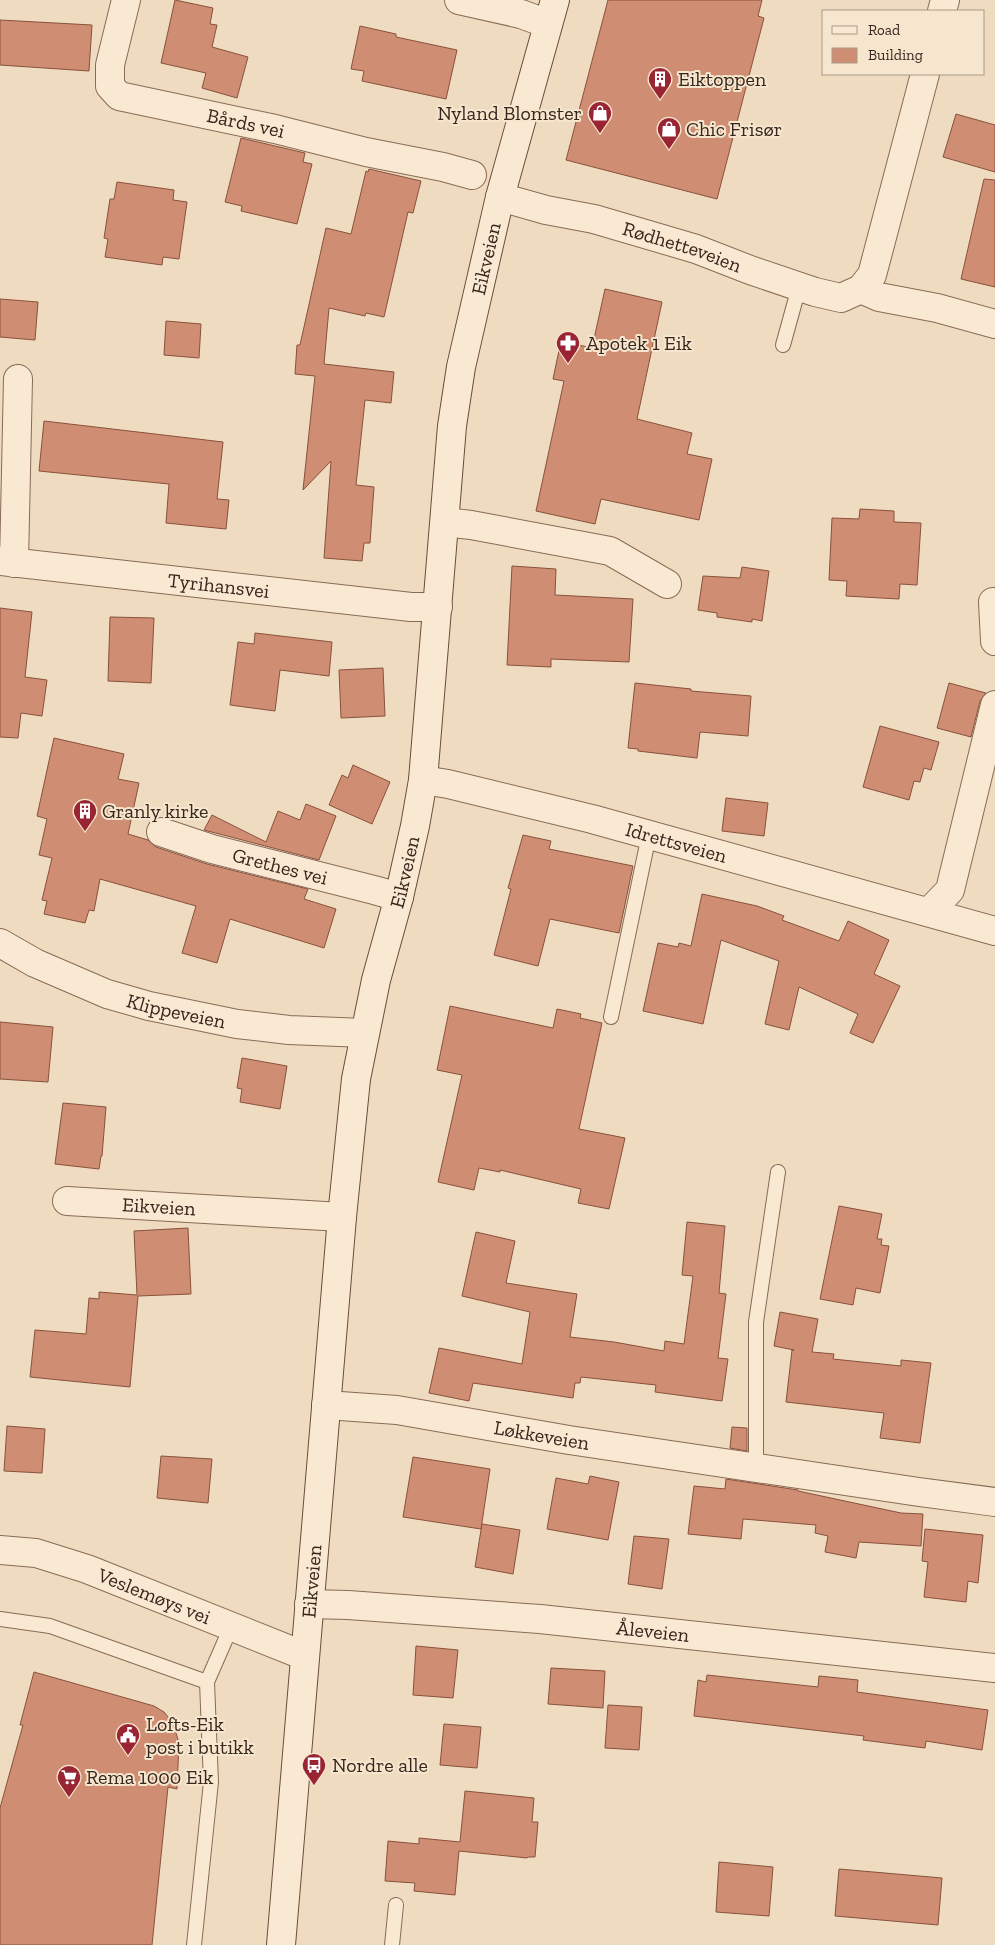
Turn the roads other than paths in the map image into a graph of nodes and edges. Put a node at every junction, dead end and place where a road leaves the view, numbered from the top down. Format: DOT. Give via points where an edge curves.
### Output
graph roads {
  1 [pos="126,0"];
  2 [pos="459,0"];
  3 [pos="551,12"];
  4 [pos="925,75"];
  5 [pos="472,175"];
  6 [pos="500,197"];
  7 [pos="799,287"];
  8 [pos="861,289"];
  9 [pos="995,324"];
  10 [pos="783,345"];
  11 [pos="18,379"];
  12 [pos="445,522"];
  13 [pos="7,562"];
  14 [pos="668,584"];
  15 [pos="993,602"];
  16 [pos="438,606"];
  17 [pos="995,641"];
  18 [pos="995,705"];
  19 [pos="422,780"];
  20 [pos="161,832"];
  21 [pos="649,835"];
  22 [pos="399,897"];
  23 [pos="929,912"];
  24 [pos="995,931"];
  25 [pos="0,943"];
  26 [pos="611,1017"];
  27 [pos="365,1033"];
  28 [pos="778,1172"];
  29 [pos="68,1200"];
  30 [pos="342,1217"];
  31 [pos="326,1405"];
  32 [pos="756,1468"];
  33 [pos="995,1502"];
  34 [pos="0,1550"];
  35 [pos="309,1604"];
  36 [pos="0,1619"];
  37 [pos="231,1627"];
  38 [pos="305,1656"];
  39 [pos="995,1668"];
  40 [pos="207,1682"];
  41 [pos="396,1905"];
  42 [pos="194,1945"];
  43 [pos="281,1945"];
  44 [pos="392,1945"];
  1 -- 5 [label="street, Bårds vei" via="110,65 110,86 119,96"];
  2 -- 3 [label="street" via="521,14"];
  3 -- 6 [label="street, Eikveien"];
  4 -- 8 [label="street" via="872,276"];
  6 -- 7 [label="street, Rødhetteveien" via="594,219 696,249"];
  6 -- 12 [label="street, Eikveien" via="461,367 452,426"];
  7 -- 8 [label="street, Rødhetteveien" via="841,298"];
  7 -- 10 [label="lane"];
  8 -- 9 [label="street" via="879,297"];
  11 -- 13 [label="street"];
  12 -- 14 [label="street" via="610,551"];
  12 -- 16 [label="street, Eikveien"];
  13 -- 16 [label="street, Tyrihansvei" via="411,606"];
  15 -- 17 [label="street"];
  16 -- 19 [label="street, Eikveien"];
  18 -- 23 [label="street" via="950,890"];
  19 -- 21 [label="street, Idrettsveien"];
  19 -- 22 [label="street, Eikveien"];
  20 -- 22 [label="street, Grethes vei" via="212,849"];
  21 -- 23 [label="street, Idrettsveien"];
  21 -- 26 [label="lane"];
  22 -- 27 [label="street, Eikveien"];
  23 -- 24 [label="street, Idrettsveien"];
  25 -- 27 [label="street, Klippeveien" via="35,963 107,994 149,1006 236,1024"];
  27 -- 30 [label="street, Eikveien" via="355,1088"];
  28 -- 32 [label="lane" via="756,1322"];
  29 -- 30 [label="street, Eikveien"];
  30 -- 31 [label="street, Eikveien"];
  31 -- 32 [label="street, Løkkeveien" via="396,1410"];
  31 -- 35 [label="street, Eikveien"];
  32 -- 33 [label="street, Løkkeveien"];
  34 -- 37 [label="street, Veslemøys vei" via="36,1553 87,1569"];
  35 -- 38 [label="street, Eikveien"];
  35 -- 39 [label="street, Åleveien" via="540,1619"];
  36 -- 40 [label="lane" via="50,1626"];
  37 -- 38 [label="street, Veslemøys vei"];
  37 -- 40 [label="lane"];
  38 -- 43 [label="street, Eikveien"];
  40 -- 42 [label="lane" via="211,1782"];
  41 -- 44 [label="lane"];
}
